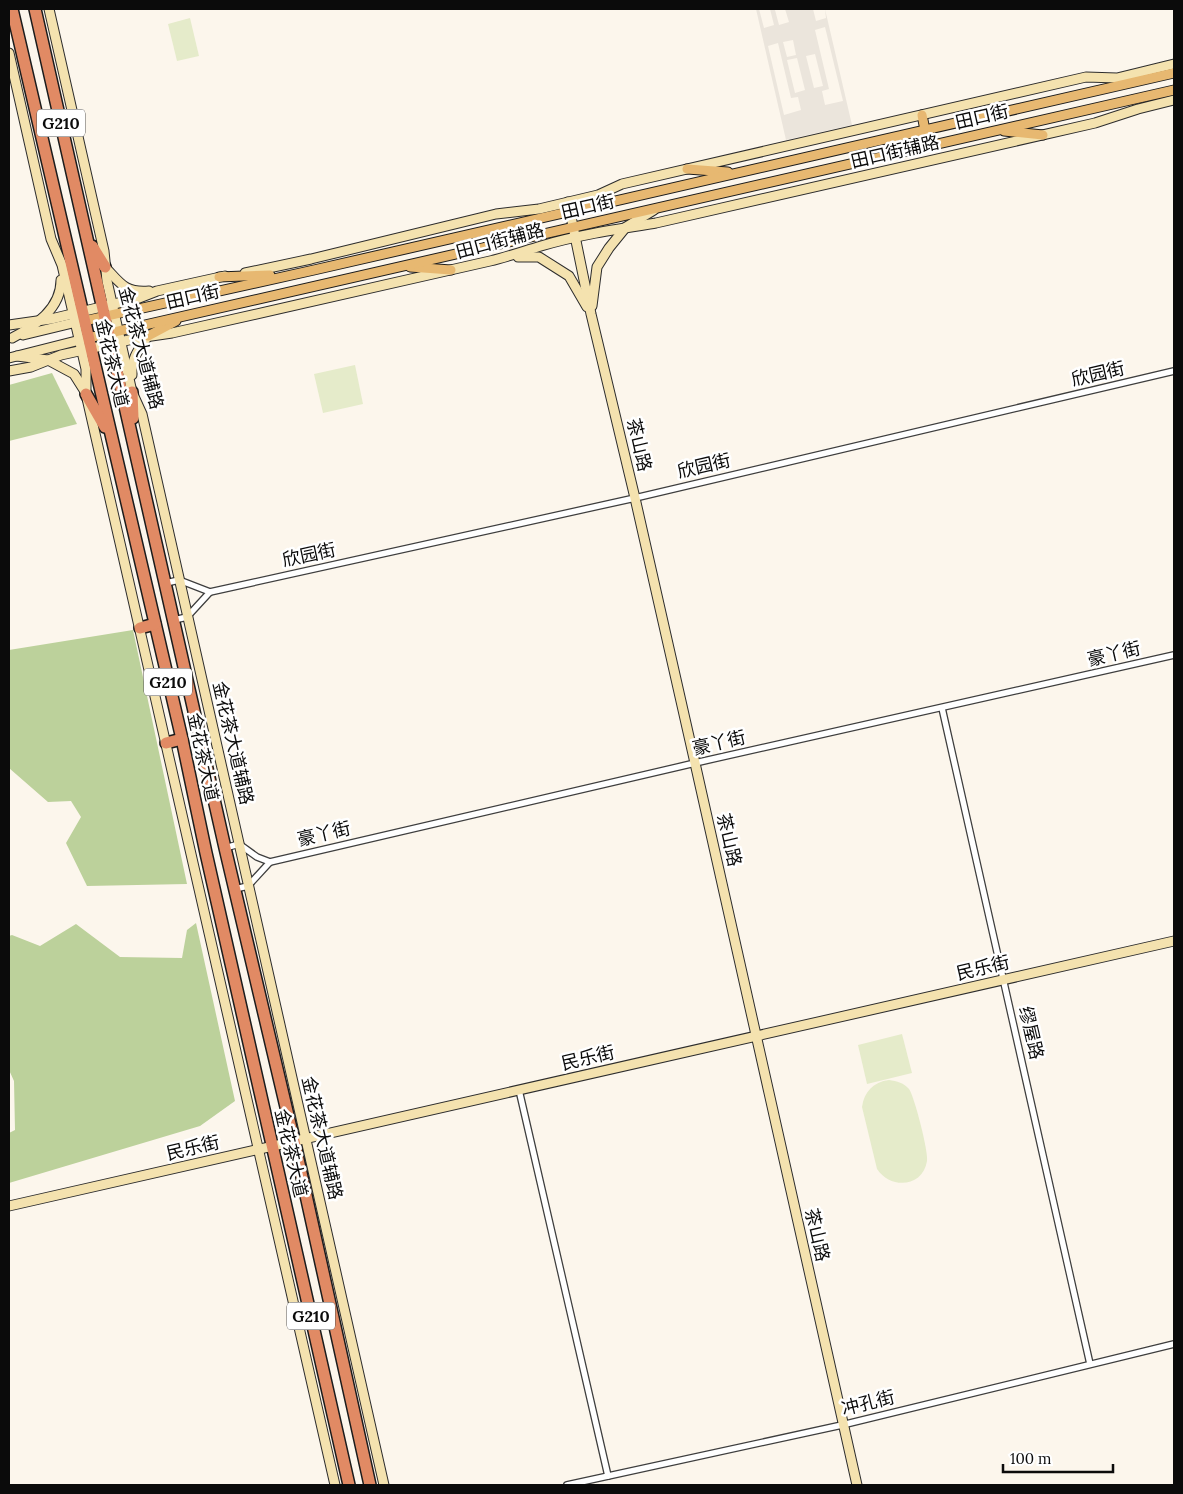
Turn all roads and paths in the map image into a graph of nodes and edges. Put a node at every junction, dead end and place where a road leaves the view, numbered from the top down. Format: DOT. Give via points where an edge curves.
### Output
graph roads {
  1 [pos="12,9"];
  2 [pos="35,9"];
  3 [pos="49,9"];
  4 [pos="9,53"];
  5 [pos="1174,64"];
  6 [pos="1174,73"];
  7 [pos="1174,90"];
  8 [pos="1174,100"];
  9 [pos="922,115"];
  10 [pos="925,130"];
  11 [pos="996,130"];
  12 [pos="1043,135"];
  13 [pos="687,169"];
  14 [pos="739,172"];
  15 [pos="569,207"];
  16 [pos="658,208"];
  17 [pos="574,227"];
  18 [pos="626,227"];
  19 [pos="87,238"];
  20 [pos="576,238"];
  21 [pos="509,257"];
  22 [pos="62,265"];
  23 [pos="106,267"];
  24 [pos="400,267"];
  25 [pos="451,270"];
  26 [pos="291,275"];
  27 [pos="219,277"];
  28 [pos="157,291"];
  29 [pos="108,310"];
  30 [pos="591,314"];
  31 [pos="188,315"];
  32 [pos="78,317"];
  33 [pos="41,320"];
  34 [pos="9,325"];
  35 [pos="148,336"];
  36 [pos="115,337"];
  37 [pos="10,338"];
  38 [pos="85,344"];
  39 [pos="13,357"];
  40 [pos="48,360"];
  41 [pos="9,371"];
  42 [pos="1174,371"];
  43 [pos="132,392"];
  44 [pos="86,394"];
  45 [pos="112,441"];
  46 [pos="133,442"];
  47 [pos="635,498"];
  48 [pos="179,580"];
  49 [pos="166,583"];
  50 [pos="210,592"];
  51 [pos="187,617"];
  52 [pos="174,620"];
  53 [pos="155,624"];
  54 [pos="140,628"];
  55 [pos="1174,655"];
  56 [pos="942,708"];
  57 [pos="182,739"];
  58 [pos="166,743"];
  59 [pos="695,763"];
  60 [pos="239,844"];
  61 [pos="225,848"];
  62 [pos="270,862"];
  63 [pos="248,886"];
  64 [pos="235,889"];
  65 [pos="216,893"];
  66 [pos="201,896"];
  67 [pos="1174,941"];
  68 [pos="1004,980"];
  69 [pos="756,1036"];
  70 [pos="519,1090"];
  71 [pos="306,1139"];
  72 [pos="294,1142"];
  73 [pos="272,1146"];
  74 [pos="258,1150"];
  75 [pos="9,1206"];
  76 [pos="1174,1344"];
  77 [pos="1090,1364"];
  78 [pos="842,1425"];
  79 [pos="608,1476"];
  80 [pos="584,1483"];
  81 [pos="335,1485"];
  82 [pos="349,1485"];
  83 [pos="370,1485"];
  84 [pos="384,1485"];
  85 [pos="567,1485"];
  86 [pos="857,1485"];
  1 -- 32 [label="highway, 金花茶大道 / G210"];
  2 -- 19 [label="highway, 金花茶大道 / G210"];
  3 -- 23 [label="street, 金花茶大道辅路"];
  4 -- 22 [label="street" via="51,239"];
  5 -- 9 [label="street, 田口街辅路" via="1118,78 1086,78"];
  6 -- 10 [label="main road, 田口街"];
  7 -- 11 [label="main road, 田口街"];
  8 -- 12 [label="street, 田口街辅路"];
  9 -- 10 [label="main road"];
  9 -- 13 [label="street, 田口街辅路"];
  10 -- 14 [label="main road, 田口街"];
  11 -- 12 [label="main road"];
  11 -- 16 [label="main road, 田口街"];
  12 -- 18 [label="street, 田口街辅路" via="656,223"];
  13 -- 14 [label="main road"];
  13 -- 15 [label="street, 田口街辅路" via="622,184"];
  14 -- 15 [label="main road, 田口街"];
  15 -- 17 [label="street, 茶山路"];
  15 -- 26 [label="main road, 田口街"];
  15 -- 27 [label="street, 田口街辅路" via="496,214 284,265"];
  16 -- 17 [label="main road, 田口街"];
  16 -- 18 [label="street"];
  17 -- 20 [label="street, 茶山路"];
  17 -- 24 [label="main road, 田口街"];
  18 -- 20 [label="street, 田口街辅路"];
  18 -- 30 [label="street" via="597,267"];
  19 -- 23 [label="highway"];
  19 -- 29 [label="highway, 金花茶大道 / G210"];
  20 -- 21 [label="street, 田口街辅路"];
  20 -- 30 [label="street, 茶山路"];
  21 -- 25 [label="street, 田口街辅路"];
  21 -- 30 [label="street" via="539,257 568,276"];
  22 -- 32 [label="street"];
  22 -- 33 [label="street" via="61,289"];
  23 -- 28 [label="street" via="123,287 138,292"];
  23 -- 29 [label="street, 金花茶大道辅路"];
  24 -- 25 [label="main road"];
  24 -- 31 [label="main road, 田口街"];
  25 -- 35 [label="street, 田口街辅路"];
  26 -- 27 [label="main road"];
  26 -- 29 [label="main road, 田口街"];
  27 -- 28 [label="street, 田口街辅路"];
  28 -- 29 [label="street, 田口街辅路"];
  29 -- 32 [label="street, 田口街辅路"];
  29 -- 36 [label="highway, 金花茶大道 / G210"];
  30 -- 47 [label="street, 茶山路"];
  31 -- 35 [label="main road"];
  31 -- 36 [label="main road, 田口街"];
  32 -- 33 [label="street, 田口街辅路"];
  32 -- 37 [label="street"];
  32 -- 38 [label="highway, 金花茶大道 / G210"];
  33 -- 34 [label="street, 田口街辅路"];
  33 -- 37 [label="street"];
  35 -- 36 [label="street, 田口街辅路"];
  35 -- 43 [label="street" via="131,364"];
  36 -- 38 [label="main road, 田口街"];
  36 -- 43 [label="street, 金花茶大道辅路"];
  36 -- 46 [label="highway, 金花茶大道 / G210"];
  38 -- 39 [label="street, 田口街"];
  38 -- 40 [label="street"];
  38 -- 44 [label="street"];
  38 -- 45 [label="highway, 金花茶大道 / G210"];
  39 -- 40 [label="street"];
  40 -- 41 [label="street"];
  40 -- 44 [label="street" via="74,374"];
  42 -- 47 [label="street, 欣园街"];
  43 -- 46 [label="highway"];
  43 -- 48 [label="street, 金花茶大道辅路" via="142,414"];
  44 -- 45 [label="highway"];
  44 -- 54 [label="street"];
  45 -- 53 [label="highway, 金花茶大道 / G210"];
  46 -- 49 [label="highway, 金花茶大道 / G210"];
  47 -- 50 [label="street, 欣园街"];
  47 -- 59 [label="street, 茶山路"];
  48 -- 49 [label="street"];
  48 -- 50 [label="street"];
  48 -- 51 [label="street, 金花茶大道辅路"];
  49 -- 52 [label="highway, 金花茶大道 / G210"];
  50 -- 51 [label="street"];
  51 -- 52 [label="street"];
  51 -- 60 [label="street, 金花茶大道辅路"];
  52 -- 61 [label="highway, 金花茶大道 / G210"];
  53 -- 54 [label="highway"];
  53 -- 57 [label="highway, 金花茶大道 / G210"];
  54 -- 58 [label="street"];
  55 -- 56 [label="street, 豪丫街"];
  56 -- 59 [label="street, 豪丫街"];
  56 -- 68 [label="street, 缪屋路"];
  57 -- 58 [label="highway"];
  57 -- 65 [label="highway, 金花茶大道 / G210"];
  58 -- 66 [label="street"];
  59 -- 62 [label="street, 豪丫街"];
  59 -- 69 [label="street, 茶山路"];
  60 -- 61 [label="street"];
  60 -- 62 [label="street"];
  60 -- 63 [label="street, 金花茶大道辅路"];
  61 -- 64 [label="highway, 金花茶大道 / G210"];
  62 -- 63 [label="street"];
  63 -- 64 [label="street"];
  63 -- 71 [label="street, 金花茶大道辅路"];
  64 -- 72 [label="highway, 金花茶大道 / G210"];
  65 -- 66 [label="street"];
  65 -- 73 [label="highway, 金花茶大道 / G210"];
  66 -- 74 [label="street"];
  67 -- 68 [label="street, 民乐街"];
  68 -- 69 [label="street, 民乐街"];
  68 -- 77 [label="street, 缪屋路"];
  69 -- 70 [label="street, 民乐街"];
  69 -- 78 [label="street, 茶山路"];
  70 -- 71 [label="street, 民乐街"];
  70 -- 79 [label="street"];
  71 -- 72 [label="street, 民乐街"];
  71 -- 84 [label="street, 金花茶大道辅路"];
  72 -- 73 [label="street, 民乐街"];
  72 -- 83 [label="highway, 金花茶大道 / G210"];
  73 -- 74 [label="street, 民乐街"];
  73 -- 82 [label="highway, 金花茶大道 / G210"];
  74 -- 75 [label="street, 民乐街"];
  74 -- 81 [label="street"];
  76 -- 77 [label="street, 冲孔街"];
  77 -- 78 [label="street, 冲孔街"];
  78 -- 79 [label="street, 冲孔街"];
  78 -- 86 [label="street, 茶山路"];
  79 -- 80 [label="street, 冲孔街"];
  80 -- 85 [label="street, 冲孔街"];
}
